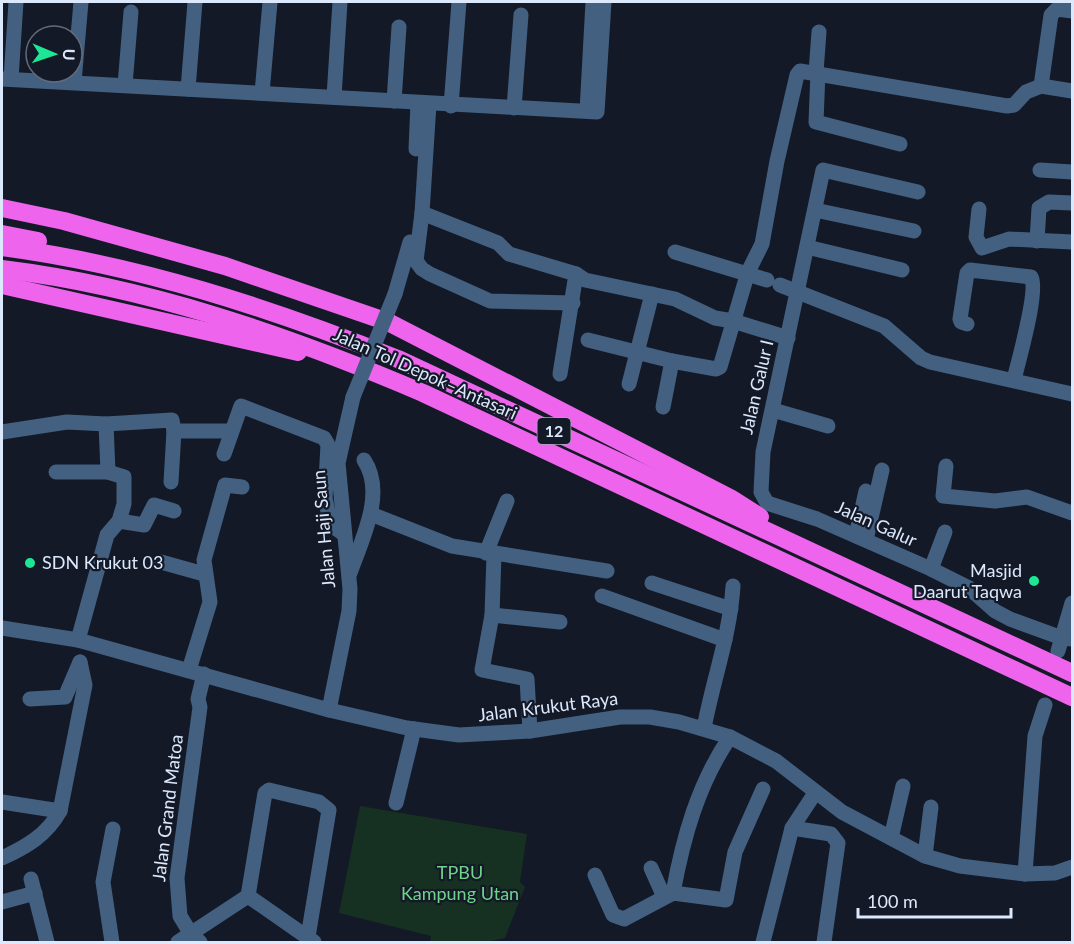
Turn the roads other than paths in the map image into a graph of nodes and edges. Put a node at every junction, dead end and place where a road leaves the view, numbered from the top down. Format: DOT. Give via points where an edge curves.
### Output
graph roads {
  1 [pos="16,2"];
  2 [pos="81,2"];
  3 [pos="195,2"];
  4 [pos="270,2"];
  5 [pos="339,2"];
  6 [pos="457,2"];
  7 [pos="465,2"];
  8 [pos="593,2"];
  9 [pos="604,2"];
  10 [pos="1072,11"];
  11 [pos="131,12"];
  12 [pos="522,15"];
  13 [pos="79,24"];
  14 [pos="399,27"];
  15 [pos="819,32"];
  16 [pos="817,72"];
  17 [pos="6,79"];
  18 [pos="24,80"];
  19 [pos="84,83"];
  20 [pos="124,85"];
  21 [pos="1041,86"];
  22 [pos="188,89"];
  23 [pos="1072,91"];
  24 [pos="262,93"];
  25 [pos="334,97"];
  26 [pos="394,101"];
  27 [pos="423,103"];
  28 [pos="451,105"];
  29 [pos="514,108"];
  30 [pos="592,111"];
  31 [pos="900,144"];
  32 [pos="1040,170"];
  33 [pos="1072,172"];
  34 [pos="918,192"];
  35 [pos="1072,203"];
  36 [pos="2,207"];
  37 [pos="979,209"];
  38 [pos="815,210"];
  39 [pos="422,213"];
  40 [pos="914,231"];
  41 [pos="2,234"];
  42 [pos="1037,241"];
  43 [pos="1072,242"];
  44 [pos="2,247"];
  45 [pos="807,247"];
  46 [pos="675,252"];
  47 [pos="117,267"];
  48 [pos="2,268"];
  49 [pos="902,270"];
  50 [pos="748,272"];
  51 [pos="576,274"];
  52 [pos="2,285"];
  53 [pos="798,292"];
  54 [pos="652,294"];
  55 [pos="573,303"];
  56 [pos="733,321"];
  57 [pos="967,324"];
  58 [pos="788,338"];
  59 [pos="588,340"];
  60 [pos="635,352"];
  61 [pos="347,360"];
  62 [pos="672,361"];
  63 [pos="560,374"];
  64 [pos="1014,380"];
  65 [pos="629,384"];
  66 [pos="1072,394"];
  67 [pos="663,407"];
  68 [pos="773,410"];
  69 [pos="106,424"];
  70 [pos="828,426"];
  71 [pos="174,431"];
  72 [pos="231,431"];
  73 [pos="2,432"];
  74 [pos="224,454"];
  75 [pos="364,460"];
  76 [pos="946,466"];
  77 [pos="882,470"];
  78 [pos="56,472"];
  79 [pos="108,472"];
  80 [pos="171,482"];
  81 [pos="242,487"];
  82 [pos="867,488"];
  83 [pos="761,492"];
  84 [pos="507,501"];
  85 [pos="174,511"];
  86 [pos="1072,513"];
  87 [pos="371,514"];
  88 [pos="119,521"];
  89 [pos="945,532"];
  90 [pos="344,534"];
  91 [pos="861,538"];
  92 [pos="490,553"];
  93 [pos="818,555"];
  94 [pos="161,562"];
  95 [pos="931,570"];
  96 [pos="607,571"];
  97 [pos="204,574"];
  98 [pos="348,576"];
  99 [pos="652,583"];
  100 [pos="733,586"];
  101 [pos="602,596"];
  102 [pos="1072,603"];
  103 [pos="731,609"];
  104 [pos="492,615"];
  105 [pos="560,622"];
  106 [pos="2,628"];
  107 [pos="725,640"];
  108 [pos="82,641"];
  109 [pos="1064,642"];
  110 [pos="80,663"];
  111 [pos="189,669"];
  112 [pos="1072,673"];
  113 [pos="209,676"];
  114 [pos="1072,697"];
  115 [pos="30,699"];
  116 [pos="1045,705"];
  117 [pos="329,710"];
  118 [pos="704,728"];
  119 [pos="414,729"];
  120 [pos="530,731"];
  121 [pos="730,738"];
  122 [pos="903,786"];
  123 [pos="763,789"];
  124 [pos="815,793"];
  125 [pos="2,802"];
  126 [pos="396,803"];
  127 [pos="931,807"];
  128 [pos="60,811"];
  129 [pos="792,828"];
  130 [pos="113,829"];
  131 [pos="891,838"];
  132 [pos="925,856"];
  133 [pos="2,858"];
  134 [pos="1072,867"];
  135 [pos="651,868"];
  136 [pos="1025,874"];
  137 [pos="595,875"];
  138 [pos="668,895"];
  139 [pos="248,896"];
  140 [pos="2,902"];
  141 [pos="190,940"];
  142 [pos="311,940"];
  143 [pos="47,942"];
  144 [pos="112,942"];
  145 [pos="763,942"];
  146 [pos="824,942"];
  1 -- 17 [label="street"];
  2 -- 13 [label="street"];
  3 -- 22 [label="street"];
  4 -- 24 [label="street"];
  5 -- 25 [label="street"];
  6 -- 7 [label="street"];
  6 -- 28 [label="street"];
  8 -- 30 [label="street"];
  9 -- 30 [label="street"];
  10 -- 21 [label="street" via="1057,9 1051,15"];
  11 -- 20 [label="street"];
  12 -- 29 [label="street"];
  14 -- 26 [label="street"];
  15 -- 16 [label="street"];
  16 -- 21 [label="street" via="1007,106"];
  16 -- 31 [label="street" via="816,122"];
  16 -- 50 [label="street" via="804,70 797,75 762,244"];
  17 -- 18 [label="street"];
  19 -- 20 [label="street"];
  20 -- 22 [label="street"];
  21 -- 23 [label="street"];
  22 -- 24 [label="street"];
  24 -- 25 [label="street"];
  25 -- 26 [label="street"];
  26 -- 27 [label="street"];
  27 -- 28 [label="street"];
  27 -- 39 [label="street"];
  27 -- 90 [label="street, Jalan Haji Saun, bridge" via="408,256 353,397 338,463"];
  28 -- 29 [label="street"];
  29 -- 30 [label="street"];
  32 -- 33 [label="street"];
  34 -- 38 [label="street, Jalan Galur I" via="823,170"];
  35 -- 42 [label="street" via="1049,202 1039,208"];
  36 -- 93 [label="highway" via="225,266 388,322 732,499"];
  37 -- 42 [label="street" via="976,237 982,248 1009,239"];
  38 -- 40 [label="street"];
  38 -- 45 [label="street, Jalan Galur I"];
  39 -- 51 [label="street" via="498,243 509,254"];
  39 -- 55 [label="street" via="416,261 422,269 490,301"];
  41 -- 47 [label="highway" via="36,240"];
  42 -- 43 [label="street"];
  44 -- 47 [label="highway, Jalan Tol Depok–Antasari / 12"];
  45 -- 49 [label="street"];
  45 -- 53 [label="street, Jalan Galur I"];
  46 -- 50 [label="street"];
  47 -- 93 [label="highway, Jalan Tol Depok–Antasari / 12" via="211,291 398,359"];
  48 -- 61 [label="highway, Jalan Tol Depok–Antasari / 12" via="83,282 201,310"];
  50 -- 53 [label="street"];
  50 -- 56 [label="street"];
  51 -- 54 [label="street" via="585,280"];
  51 -- 55 [label="street"];
  52 -- 61 [label="highway" via="271,347"];
  53 -- 58 [label="street, Jalan Galur I"];
  53 -- 64 [label="street" via="885,326 930,362"];
  54 -- 56 [label="street"];
  54 -- 60 [label="street"];
  55 -- 63 [label="street"];
  56 -- 58 [label="street"];
  56 -- 62 [label="street" via="719,368"];
  57 -- 64 [label="street" via="960,319 970,270 1031,277 1034,281 1030,308"];
  58 -- 68 [label="street, Jalan Galur I"];
  59 -- 60 [label="street"];
  60 -- 62 [label="street"];
  60 -- 65 [label="street"];
  61 -- 114 [label="highway, Jalan Tol Depok–Antasari / 12"];
  62 -- 67 [label="street"];
  64 -- 66 [label="street"];
  68 -- 70 [label="street"];
  68 -- 83 [label="street, Jalan Galur I" via="763,452"];
  69 -- 71 [label="street" via="172,420"];
  69 -- 73 [label="street" via="67,422"];
  69 -- 79 [label="street"];
  71 -- 72 [label="street"];
  71 -- 80 [label="street"];
  72 -- 74 [label="street"];
  72 -- 90 [label="street" via="241,406 324,438 328,445 325,498 332,525"];
  75 -- 87 [label="street" via="374,474"];
  76 -- 86 [label="street" via="943,496 995,501 1027,497"];
  77 -- 91 [label="street"];
  78 -- 79 [label="street"];
  79 -- 88 [label="street" via="124,477 124,504"];
  81 -- 97 [label="street" via="225,484 204,560"];
  82 -- 91 [label="street"];
  83 -- 91 [label="street, Jalan Galur" via="767,503"];
  84 -- 92 [label="street"];
  85 -- 88 [label="street" via="153,505 144,525"];
  87 -- 92 [label="street" via="452,546"];
  87 -- 98 [label="street"];
  88 -- 108 [label="street" via="107,535"];
  89 -- 95 [label="street"];
  90 -- 98 [label="street, Jalan Haji Saun"];
  91 -- 95 [label="street, Jalan Galur"];
  92 -- 96 [label="street"];
  92 -- 104 [label="street"];
  93 -- 112 [label="highway, Jalan Tol Depok–Antasari / 12"];
  94 -- 97 [label="street"];
  95 -- 109 [label="street, Jalan Galur" via="969,588 995,611"];
  97 -- 111 [label="street" via="210,602"];
  98 -- 117 [label="street, Jalan Haji Saun" via="348,611"];
  99 -- 103 [label="street"];
  100 -- 103 [label="street"];
  101 -- 107 [label="street"];
  102 -- 109 [label="street"];
  103 -- 107 [label="street"];
  104 -- 105 [label="street"];
  104 -- 120 [label="street" via="482,670 527,679"];
  106 -- 108 [label="street, Jalan Krukut Raya"];
  107 -- 118 [label="street"];
  108 -- 110 [label="street"];
  108 -- 111 [label="street, Jalan Krukut Raya"];
  110 -- 115 [label="street" via="65,697"];
  110 -- 128 [label="street" via="85,685"];
  111 -- 113 [label="street, Jalan Krukut Raya"];
  113 -- 117 [label="street, Jalan Krukut Raya"];
  113 -- 141 [label="street, Jalan Grand Matoa" via="198,699 177,878 180,916"];
  116 -- 136 [label="street" via="1035,736"];
  117 -- 119 [label="street, Jalan Krukut Raya"];
  118 -- 120 [label="street, Jalan Krukut Raya" via="650,717 620,717"];
  118 -- 121 [label="street, Jalan Krukut Raya"];
  119 -- 120 [label="street, Jalan Krukut Raya" via="482,736"];
  119 -- 126 [label="street"];
  121 -- 124 [label="street, Jalan Krukut Raya" via="776,760"];
  121 -- 138 [label="street" via="716,758 683,836"];
  122 -- 131 [label="street"];
  123 -- 138 [label="street" via="735,852 726,900"];
  124 -- 129 [label="street"];
  124 -- 131 [label="street, Jalan Krukut Raya"];
  125 -- 128 [label="street"];
  127 -- 132 [label="street"];
  128 -- 133 [label="street" via="52,826 28,845"];
  129 -- 145 [label="street"];
  129 -- 146 [label="street" via="831,834 838,843"];
  130 -- 144 [label="street" via="103,882"];
  131 -- 132 [label="street, Jalan Krukut Raya"];
  132 -- 136 [label="street, Jalan Krukut Raya" via="960,866"];
  134 -- 136 [label="street, Jalan Krukut Raya" via="1055,873"];
  135 -- 138 [label="street"];
  137 -- 138 [label="street" via="613,915 624,919"];
  139 -- 141 [label="street"];
  139 -- 142 [label="street"];
  139 -- 142 [label="street" via="265,793 269,790 319,802 329,810"];
  140 -- 143 [label="street" via="33,886"];
}
